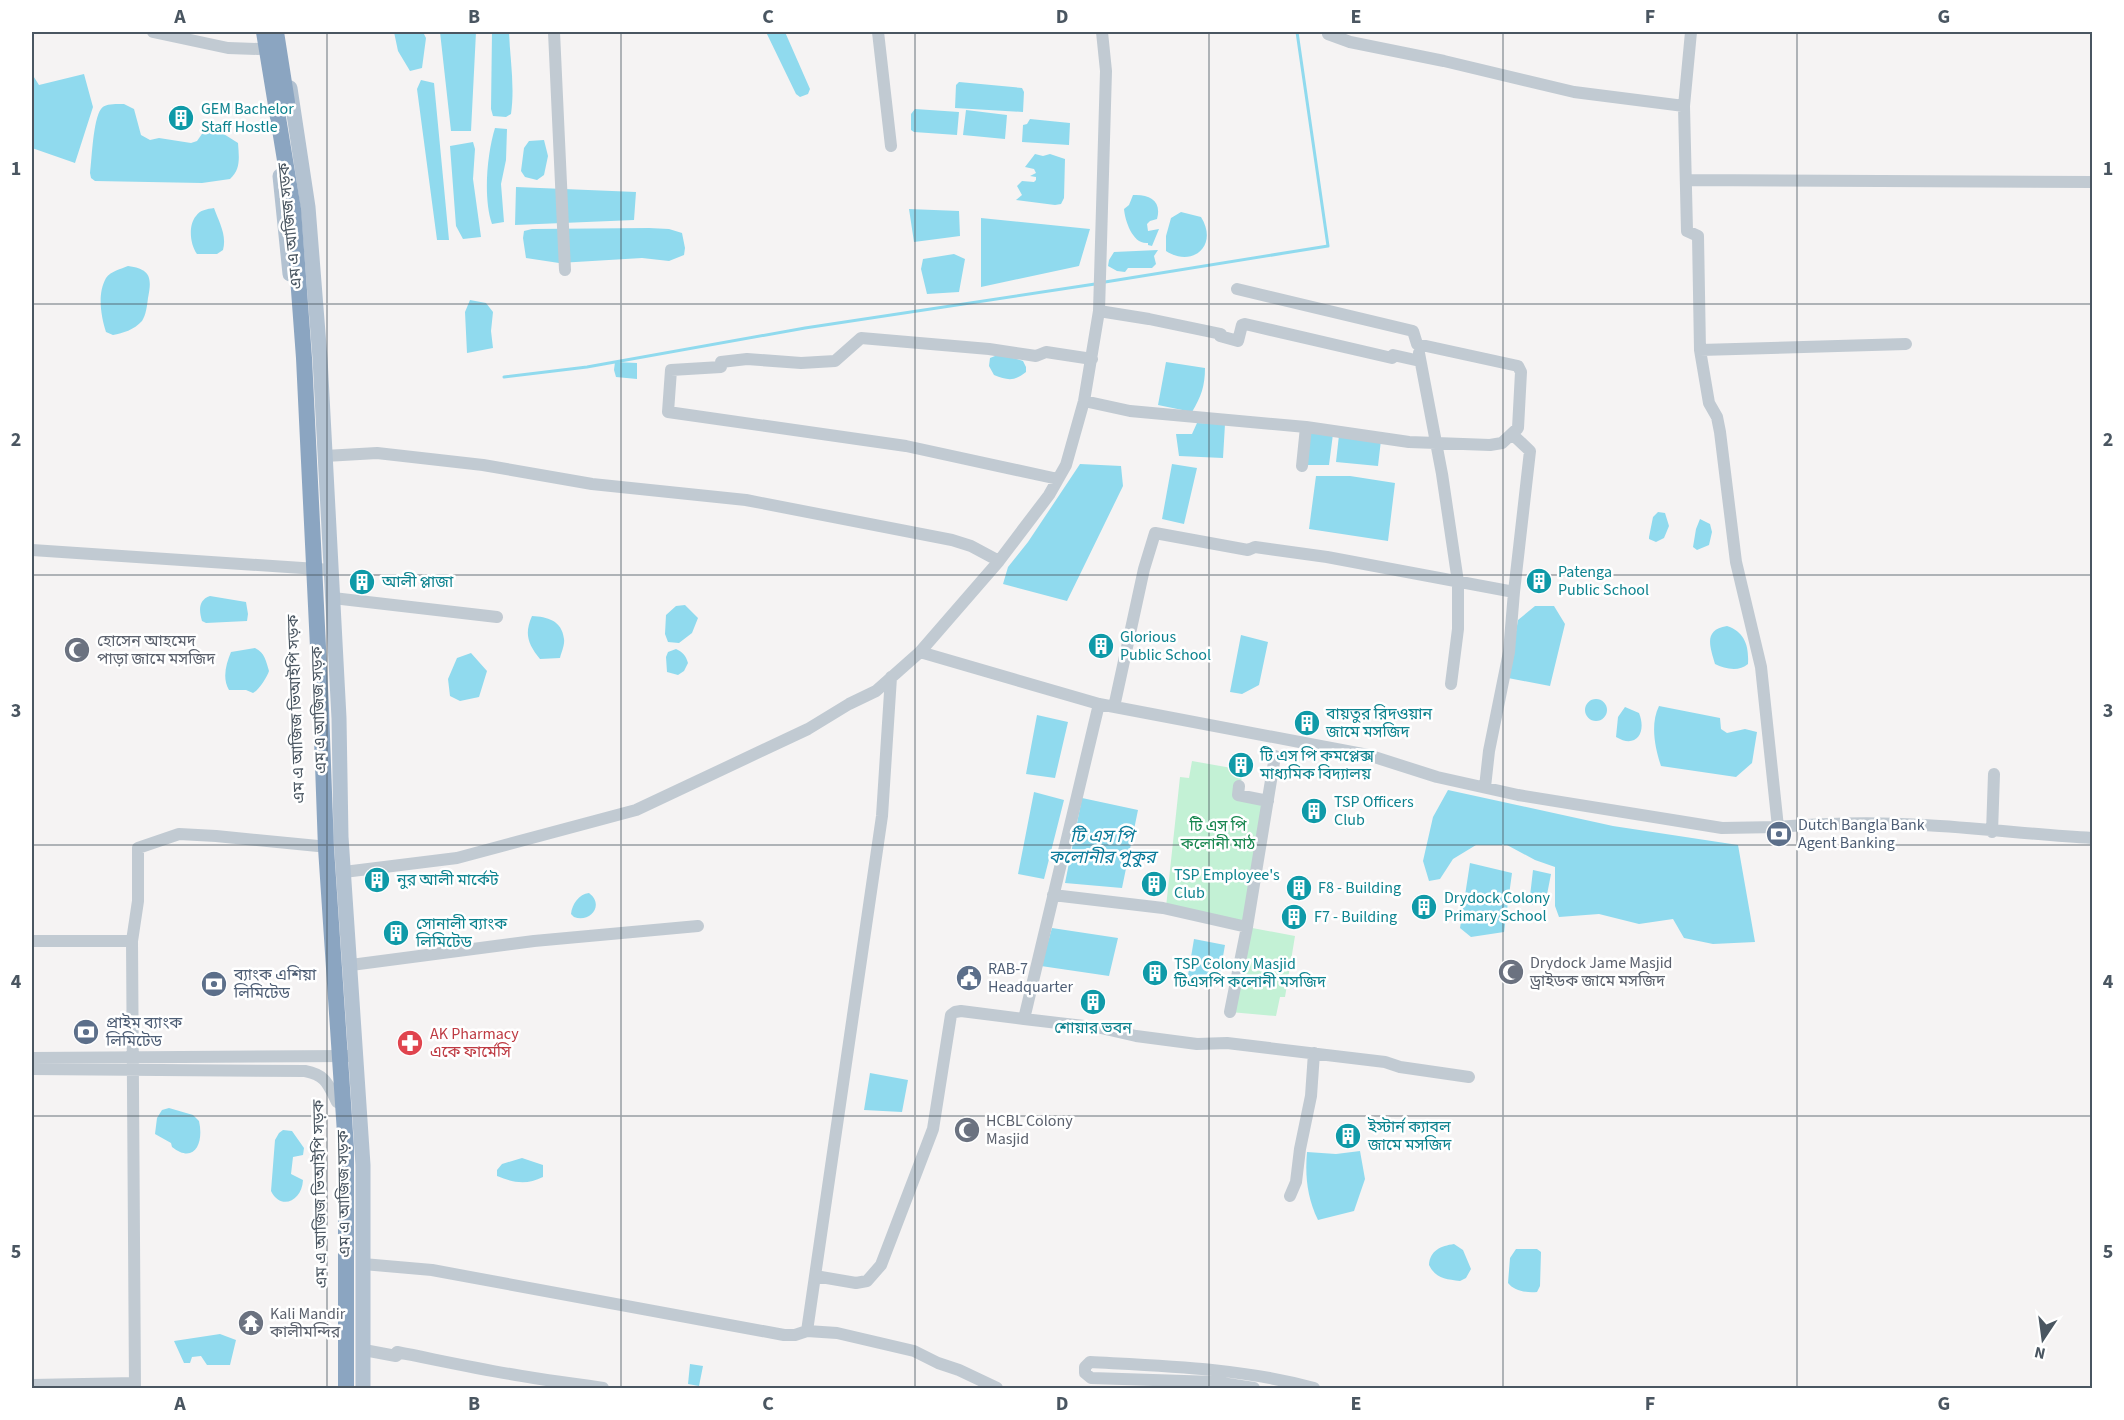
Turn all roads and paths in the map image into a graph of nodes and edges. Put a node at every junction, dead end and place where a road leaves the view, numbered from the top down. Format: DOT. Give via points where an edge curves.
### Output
graph roads {
  1 [pos="153,32"];
  2 [pos="256,32"];
  3 [pos="264,32"];
  4 [pos="278,32"];
  5 [pos="554,32"];
  6 [pos="878,32"];
  7 [pos="1102,32"];
  8 [pos="1691,32"];
  9 [pos="1328,34"];
  10 [pos="258,49"];
  11 [pos="1684,106"];
  12 [pos="891,146"];
  13 [pos="1687,180"];
  14 [pos="2092,182"];
  15 [pos="565,270"];
  16 [pos="1237,288"];
  17 [pos="1099,311"];
  18 [pos="1417,344"];
  19 [pos="1906,344"];
  20 [pos="1700,350"];
  21 [pos="1092,359"];
  22 [pos="1420,361"];
  23 [pos="1084,401"];
  24 [pos="1306,428"];
  25 [pos="1512,434"];
  26 [pos="1436,443"];
  27 [pos="325,456"];
  28 [pos="1302,466"];
  29 [pos="1058,479"];
  30 [pos="32,550"];
  31 [pos="999,561"];
  32 [pos="308,570"];
  33 [pos="332,570"];
  34 [pos="1458,582"];
  35 [pos="1514,592"];
  36 [pos="333,598"];
  37 [pos="497,617"];
  38 [pos="920,652"];
  39 [pos="891,677"];
  40 [pos="1451,684"];
  41 [pos="1099,704"];
  42 [pos="1114,707"];
  43 [pos="1275,756"];
  44 [pos="1994,774"];
  45 [pos="1239,786"];
  46 [pos="1485,787"];
  47 [pos="1268,801"];
  48 [pos="1778,827"];
  49 [pos="1992,832"];
  50 [pos="2092,838"];
  51 [pos="318,846"];
  52 [pos="344,872"];
  53 [pos="1053,895"];
  54 [pos="698,927"];
  55 [pos="1247,927"];
  56 [pos="32,941"];
  57 [pos="132,941"];
  58 [pos="351,965"];
  59 [pos="1230,1012"];
  60 [pos="1024,1019"];
  61 [pos="1314,1053"];
  62 [pos="356,1056"];
  63 [pos="333,1057"];
  64 [pos="32,1058"];
  65 [pos="133,1064"];
  66 [pos="32,1069"];
  67 [pos="1469,1077"];
  68 [pos="337,1102"];
  69 [pos="1290,1196"];
  70 [pos="363,1264"];
  71 [pos="815,1276"];
  72 [pos="807,1331"];
  73 [pos="364,1350"];
  74 [pos="32,1385"];
  75 [pos="135,1386"];
  76 [pos="340,1389"];
  77 [pos="346,1389"];
  78 [pos="357,1389"];
  79 [pos="363,1389"];
  80 [pos="603,1389"];
  81 [pos="997,1389"];
  82 [pos="1254,1389"];
  83 [pos="1314,1389"];
  1 -- 10 [label="street" via="228,48"];
  2 -- 10 [label="main road, এম এ আজিজ ভিআইপি সড়ক"];
  3 -- 77 [label="highway" via="293,209 304,358 326,848 346,1148"];
  4 -- 27 [label="main road, এম এ আজিজ সড়ক" via="308,207"];
  4 -- 78 [label="highway" via="303,207 311,320 335,825 357,1148"];
  5 -- 15 [label="street"];
  6 -- 12 [label="street"];
  7 -- 17 [label="street" via="1106,71"];
  8 -- 11 [label="street"];
  9 -- 11 [label="street" via="1574,92"];
  10 -- 32 [label="main road, এম এ আজিজ ভিআইপি সড়ক" via="281,181 291,279"];
  11 -- 13 [label="street"];
  13 -- 14 [label="street"];
  13 -- 20 [label="street" via="1687,231 1698,236"];
  16 -- 18 [label="street" via="1413,331"];
  17 -- 21 [label="street"];
  17 -- 22 [label="street" via="1221,334 1238,341 1245,324"];
  18 -- 22 [label="street"];
  18 -- 25 [label="street" via="1518,366 1518,428"];
  19 -- 20 [label="street"];
  20 -- 48 [label="street" via="1709,403 1720,432 1737,562 1761,667"];
  21 -- 23 [label="street"];
  21 -- 29 [label="street" via="861,338 835,361 747,359 721,362 720,367 670,370 668,412 906,446"];
  22 -- 26 [label="street"];
  23 -- 24 [label="street" via="1130,411"];
  23 -- 29 [label="street" via="1066,465"];
  24 -- 26 [label="street"];
  24 -- 28 [label="street"];
  25 -- 26 [label="street" via="1496,444"];
  25 -- 35 [label="street" via="1530,451"];
  26 -- 34 [label="street"];
  27 -- 31 [label="street" via="377,453 483,465 592,484 746,500 952,540"];
  27 -- 33 [label="main road, এম এ আজিজ সড়ক"];
  29 -- 31 [label="street"];
  30 -- 32 [label="street"];
  31 -- 38 [label="street"];
  32 -- 33 [label="street"];
  32 -- 51 [label="main road, এম এ আজিজ ভিআইপি সড়ক"];
  33 -- 36 [label="main road, এম এ আজিজ সড়ক"];
  34 -- 35 [label="street"];
  34 -- 40 [label="street" via="1458,629"];
  34 -- 42 [label="street" via="1327,557 1255,547 1248,550 1155,532"];
  35 -- 46 [label="street" via="1509,652"];
  36 -- 37 [label="street"];
  36 -- 52 [label="main road, এম এ আজিজ সড়ক"];
  38 -- 39 [label="street"];
  38 -- 41 [label="street"];
  39 -- 52 [label="street" via="876,691 808,729 636,810 457,858"];
  39 -- 71 [label="street" via="880,828"];
  41 -- 42 [label="street"];
  41 -- 53 [label="street"];
  42 -- 46 [label="street" via="1368,755 1437,777"];
  43 -- 47 [label="street"];
  44 -- 49 [label="street"];
  45 -- 47 [label="street" via="1238,795"];
  46 -- 48 [label="street" via="1722,828"];
  47 -- 55 [label="street"];
  48 -- 49 [label="street" via="1828,823 1924,825"];
  49 -- 50 [label="street"];
  51 -- 57 [label="street" via="179,834 138,848 138,900"];
  51 -- 63 [label="main road, এম এ আজিজ ভিআইপি সড়ক"];
  52 -- 58 [label="main road, এম এ আজিজ সড়ক"];
  53 -- 55 [label="street" via="1163,908"];
  53 -- 60 [label="street"];
  54 -- 58 [label="street" via="534,941"];
  55 -- 59 [label="street"];
  56 -- 57 [label="street"];
  57 -- 65 [label="street"];
  58 -- 62 [label="main road, এম এ আজিজ সড়ক"];
  60 -- 61 [label="street" via="1197,1044 1227,1043"];
  60 -- 71 [label="street" via="961,1011 951,1015 933,1129 882,1265 867,1281 856,1284"];
  61 -- 67 [label="street"];
  61 -- 69 [label="street" via="1311,1096 1295,1187"];
  62 -- 63 [label="street"];
  62 -- 70 [label="main road, এম এ আজিজ সড়ক" via="363,1165"];
  63 -- 65 [label="street"];
  63 -- 68 [label="main road, এম এ আজিজ ভিআইপি সড়ক"];
  64 -- 65 [label="street"];
  65 -- 66 [label="street"];
  65 -- 68 [label="street" via="305,1071 323,1078"];
  65 -- 75 [label="street"];
  68 -- 76 [label="main road, এম এ আজিজ ভিআইপি সড়ক"];
  70 -- 72 [label="street" via="432,1270 784,1335"];
  70 -- 73 [label="main road, এম এ আজিজ সড়ক"];
  71 -- 72 [label="street"];
  72 -- 81 [label="street" via="837,1333 914,1351"];
  73 -- 79 [label="main road, এম এ আজিজ সড়ক"];
  73 -- 80 [label="street" via="396,1356 397,1352"];
  74 -- 75 [label="street"];
  82 -- 83 [label="street" via="1215,1382 1091,1378 1085,1367 1090,1362 1215,1369"];
}
